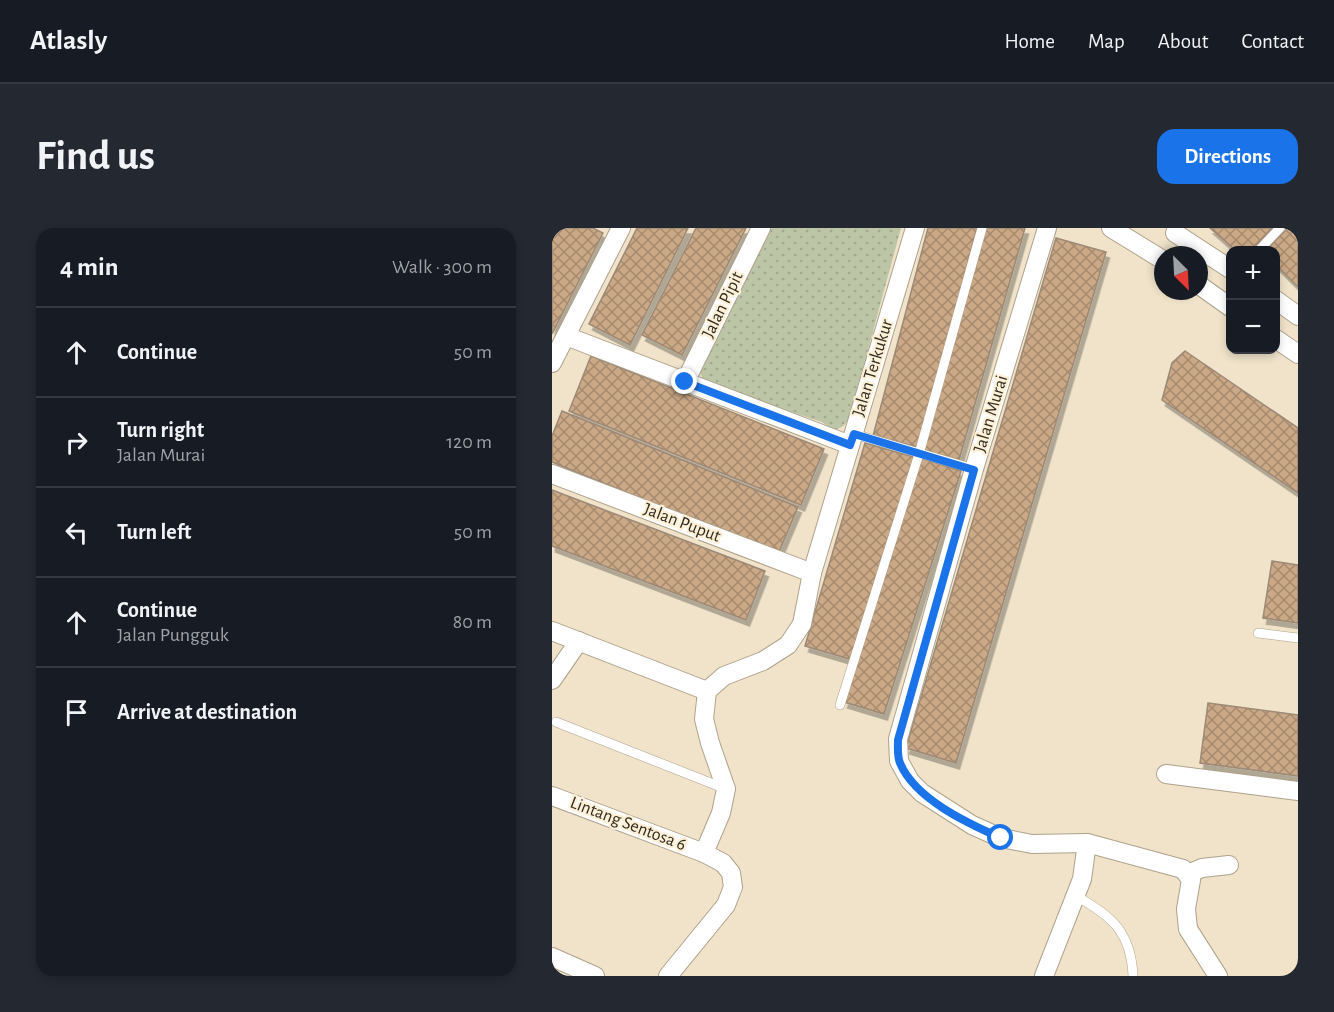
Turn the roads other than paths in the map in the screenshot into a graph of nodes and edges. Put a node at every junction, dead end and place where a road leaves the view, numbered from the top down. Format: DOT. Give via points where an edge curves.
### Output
graph roads {
  1 [pos="621,228"];
  2 [pos="761,228"];
  3 [pos="915,228"];
  4 [pos="982,228"];
  5 [pos="1047,228"];
  6 [pos="1111,228"];
  7 [pos="1280,228"];
  8 [pos="1177,230"];
  9 [pos="1169,246"];
  10 [pos="1263,246"];
  11 [pos="1154,254"];
  12 [pos="1226,266"];
  13 [pos="1208,291"];
  14 [pos="1280,303"];
  15 [pos="1226,304"];
  16 [pos="1298,316"];
  17 [pos="566,336"];
  18 [pos="1280,342"];
  19 [pos="1298,354"];
  20 [pos="552,363"];
  21 [pos="685,382"];
  22 [pos="852,439"];
  23 [pos="919,454"];
  24 [pos="974,470"];
  25 [pos="552,474"];
  26 [pos="812,573"];
  27 [pos="552,631"];
  28 [pos="1258,633"];
  29 [pos="1298,638"];
  30 [pos="579,641"];
  31 [pos="552,680"];
  32 [pos="707,691"];
  33 [pos="840,705"];
  34 [pos="556,722"];
  35 [pos="1166,774"];
  36 [pos="726,789"];
  37 [pos="1298,791"];
  38 [pos="552,796"];
  39 [pos="1088,843"];
  40 [pos="704,853"];
  41 [pos="1229,865"];
  42 [pos="1188,874"];
  43 [pos="1076,896"];
  44 [pos="552,957"];
  45 [pos="572,972"];
  46 [pos="595,976"];
  47 [pos="668,976"];
  48 [pos="1044,976"];
  49 [pos="1133,976"];
  50 [pos="1218,976"];
  1 -- 17 [label="street"];
  2 -- 21 [label="street, Jalan Pipit"];
  3 -- 22 [label="street, Jalan Terkukur"];
  4 -- 23 [label="lane"];
  5 -- 24 [label="street, Jalan Murai"];
  6 -- 11 [label="street"];
  7 -- 10 [label="lane"];
  8 -- 9 [label="street"];
  8 -- 12 [label="street"];
  13 -- 15 [label="street"];
  14 -- 16 [label="street"];
  17 -- 20 [label="street"];
  17 -- 21 [label="street"];
  18 -- 19 [label="street"];
  21 -- 22 [label="street"];
  22 -- 23 [label="lane"];
  22 -- 26 [label="street, Jalan Terkukur"];
  23 -- 24 [label="lane"];
  23 -- 33 [label="lane"];
  24 -- 39 [label="street, Jalan Murai" via="898,740 899,761 922,794 1001,838 1032,844"];
  25 -- 26 [label="street, Jalan Puput"];
  26 -- 32 [label="street, Jalan Terkukur" via="802,624 788,645 724,676"];
  27 -- 30 [label="street"];
  28 -- 29 [label="lane"];
  30 -- 31 [label="street"];
  30 -- 32 [label="street"];
  32 -- 36 [label="street" via="704,719"];
  34 -- 36 [label="lane"];
  35 -- 37 [label="street"];
  36 -- 40 [label="street" via="721,813"];
  38 -- 40 [label="street, Lintang Sentosa 6"];
  39 -- 42 [label="street" via="1183,868"];
  39 -- 43 [label="street"];
  40 -- 47 [label="street, Lintang Sentosa 6" via="723,863 731,873 733,887 726,905"];
  41 -- 42 [label="street"];
  42 -- 50 [label="street" via="1188,929"];
  43 -- 48 [label="street"];
  43 -- 49 [label="lane" via="1115,923 1130,952"];
  44 -- 45 [label="street"];
  45 -- 46 [label="street"];
}
